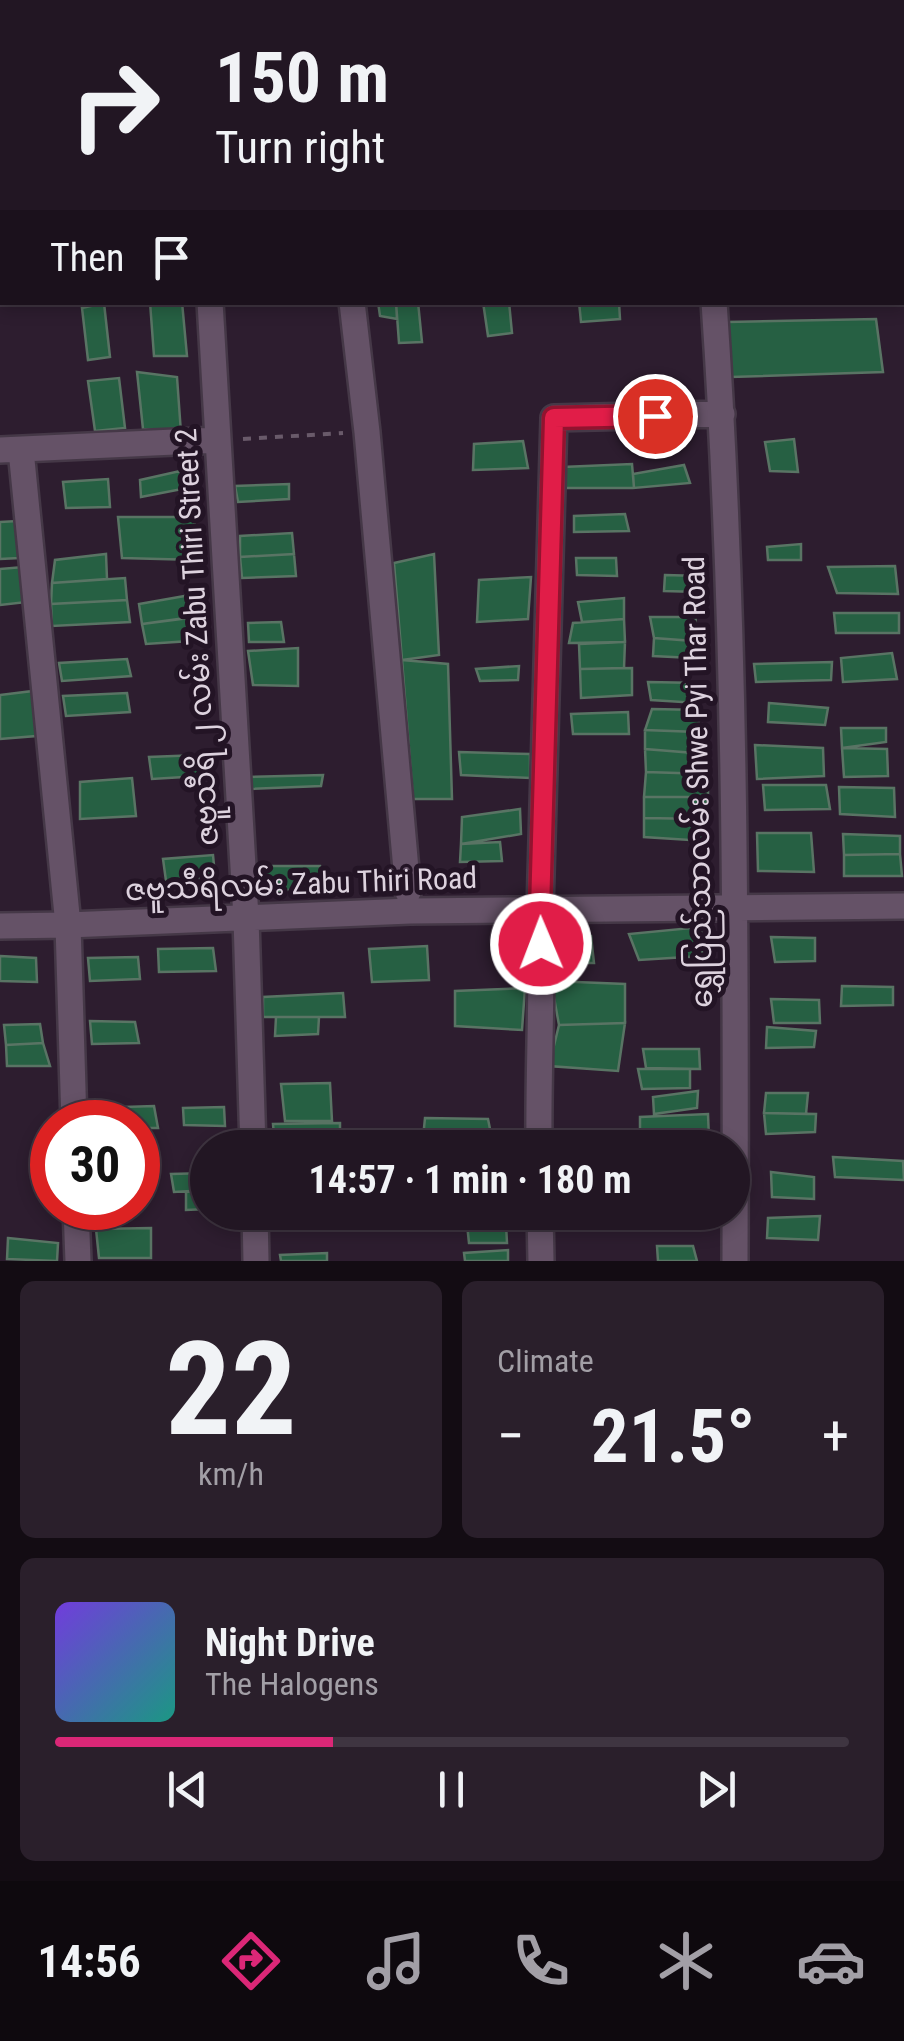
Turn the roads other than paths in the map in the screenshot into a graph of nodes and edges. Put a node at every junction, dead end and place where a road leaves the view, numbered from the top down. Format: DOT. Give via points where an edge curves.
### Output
graph roads {
  1 [pos="210,305"];
  2 [pos="352,305"];
  3 [pos="714,305"];
  4 [pos="722,414"];
  5 [pos="218,440"];
  6 [pos="11,450"];
  7 [pos="408,892"];
  8 [pos="904,906"];
  9 [pos="736,907"];
  10 [pos="540,910"];
  11 [pos="246,918"];
  12 [pos="68,925"];
  13 [pos="0,926"];
  14 [pos="73,1100"];
  15 [pos="252,1130"];
  16 [pos="539,1130"];
  17 [pos="77,1230"];
  18 [pos="255,1230"];
  19 [pos="540,1230"];
  20 [pos="78,1261"];
  21 [pos="256,1261"];
  22 [pos="540,1261"];
  23 [pos="735,1261"];
  1 -- 5 [label="street, ဇဗူသီရိ ၂ လမ်း Zabu Thiri Street 2"];
  2 -- 7 [label="street"];
  3 -- 4 [label="street, ရွှေပြည်သာလမ်း Shwe Pyi Thar Road"];
  4 -- 9 [label="street, ရွှေပြည်သာလမ်း Shwe Pyi Thar Road"];
  4 -- 10 [label="street" via="554,418"];
  5 -- 6 [label="street"];
  5 -- 11 [label="street, ဇဗူသီရိ ၂ လမ်း Zabu Thiri Street 2"];
  6 -- 12 [label="street"];
  8 -- 9 [label="street, ဇဗူသီရိလမ်း Zabu Thiri Road"];
  9 -- 10 [label="street, ဇဗူသီရိလမ်း Zabu Thiri Road"];
  9 -- 23 [label="street, ရွှေပြည်သာလမ်း Shwe Pyi Thar Road"];
  10 -- 11 [label="street, ဇဗူသီရိလမ်း Zabu Thiri Road"];
  10 -- 16 [label="street"];
  11 -- 12 [label="street, ဇဗူသီရိလမ်း Zabu Thiri Road"];
  11 -- 15 [label="street, ဇဗူသီရိ ၂ လမ်း Zabu Thiri Street 2"];
  12 -- 13 [label="street, ဇဗူသီရိလမ်း Zabu Thiri Road"];
  12 -- 14 [label="street"];
  17 -- 20 [label="street"];
  18 -- 21 [label="street"];
  19 -- 22 [label="street"];
}
